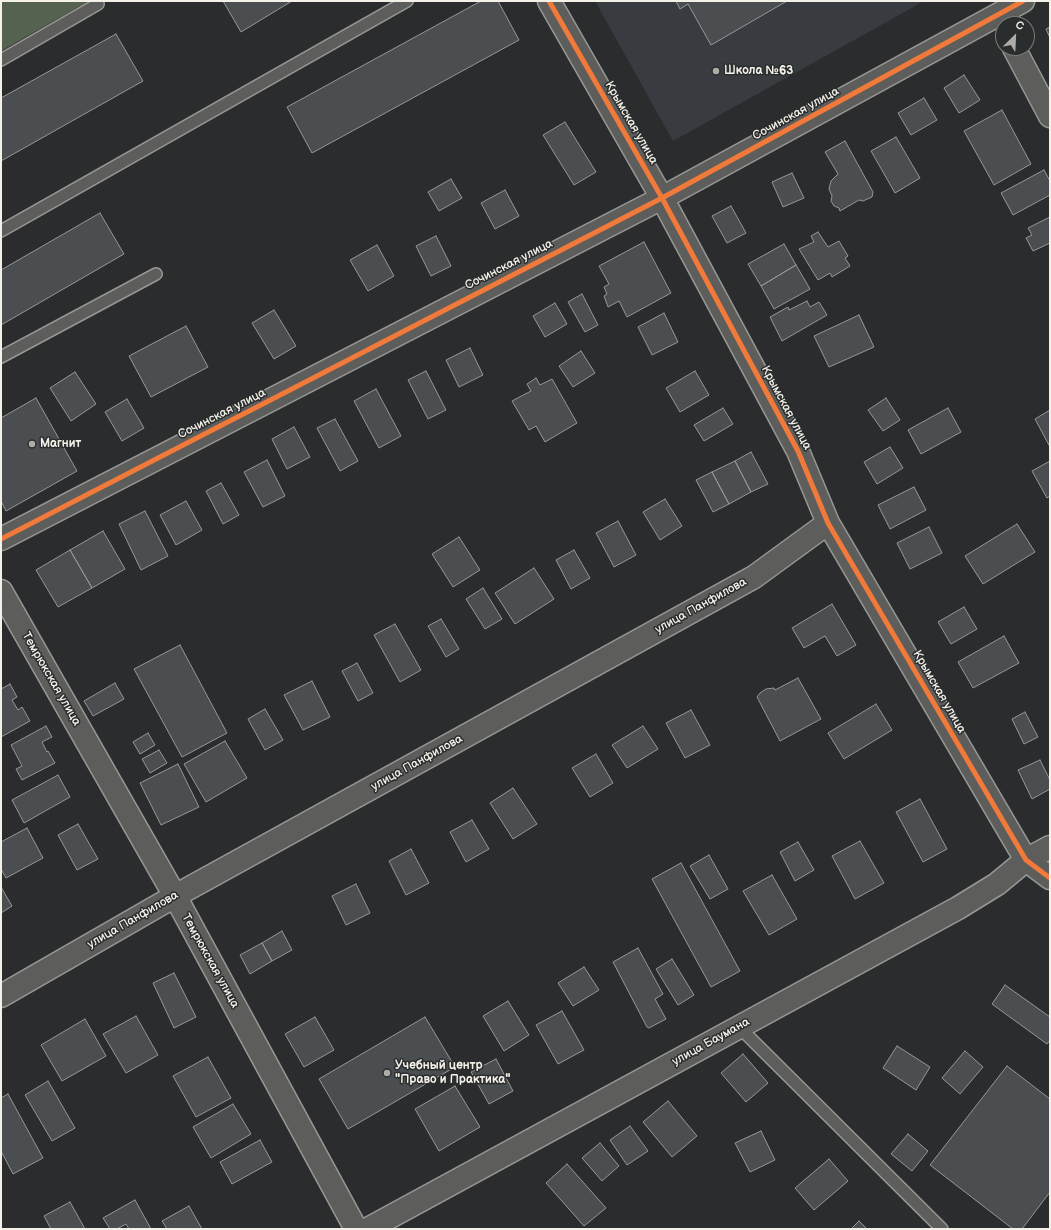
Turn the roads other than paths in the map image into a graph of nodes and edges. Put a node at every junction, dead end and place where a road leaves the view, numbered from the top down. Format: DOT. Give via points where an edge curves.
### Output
graph roads {
  1 [pos="407,1"];
  2 [pos="549,1"];
  3 [pos="1023,1"];
  4 [pos="98,4"];
  5 [pos="1006,16"];
  6 [pos="995,24"];
  7 [pos="1018,56"];
  8 [pos="1,60"];
  9 [pos="1050,116"];
  10 [pos="662,198"];
  11 [pos="1,231"];
  12 [pos="156,274"];
  13 [pos="1,357"];
  14 [pos="828,523"];
  15 [pos="1,539"];
  16 [pos="1,591"];
  17 [pos="1050,847"];
  18 [pos="1026,860"];
  19 [pos="1050,878"];
  20 [pos="175,896"];
  21 [pos="1,996"];
  22 [pos="740,1027"];
  23 [pos="356,1229"];
  24 [pos="368,1229"];
  25 [pos="942,1229"];
  1 -- 11 [label="lane"];
  2 -- 10 [label="street, Крымская улица"];
  3 -- 5 [label="street, Сочинская улица"];
  4 -- 8 [label="lane"];
  6 -- 10 [label="street, Сочинская улица"];
  7 -- 9 [label="street"];
  10 -- 14 [label="street, Крымская улица" via="798,451"];
  10 -- 15 [label="street, Сочинская улица"];
  12 -- 13 [label="lane"];
  14 -- 18 [label="street, Крымская улица"];
  14 -- 20 [label="street, улица Панфилова" via="754,577"];
  16 -- 20 [label="street, Темрюкская улица"];
  17 -- 18 [label="street, улица Баумана"];
  18 -- 19 [label="street, Крымская улица"];
  18 -- 22 [label="street, улица Баумана" via="998,884 958,908"];
  20 -- 21 [label="street, улица Панфилова"];
  20 -- 23 [label="street, Темрюкская улица"];
  22 -- 24 [label="street, улица Баумана"];
  22 -- 25 [label="lane"];
}
